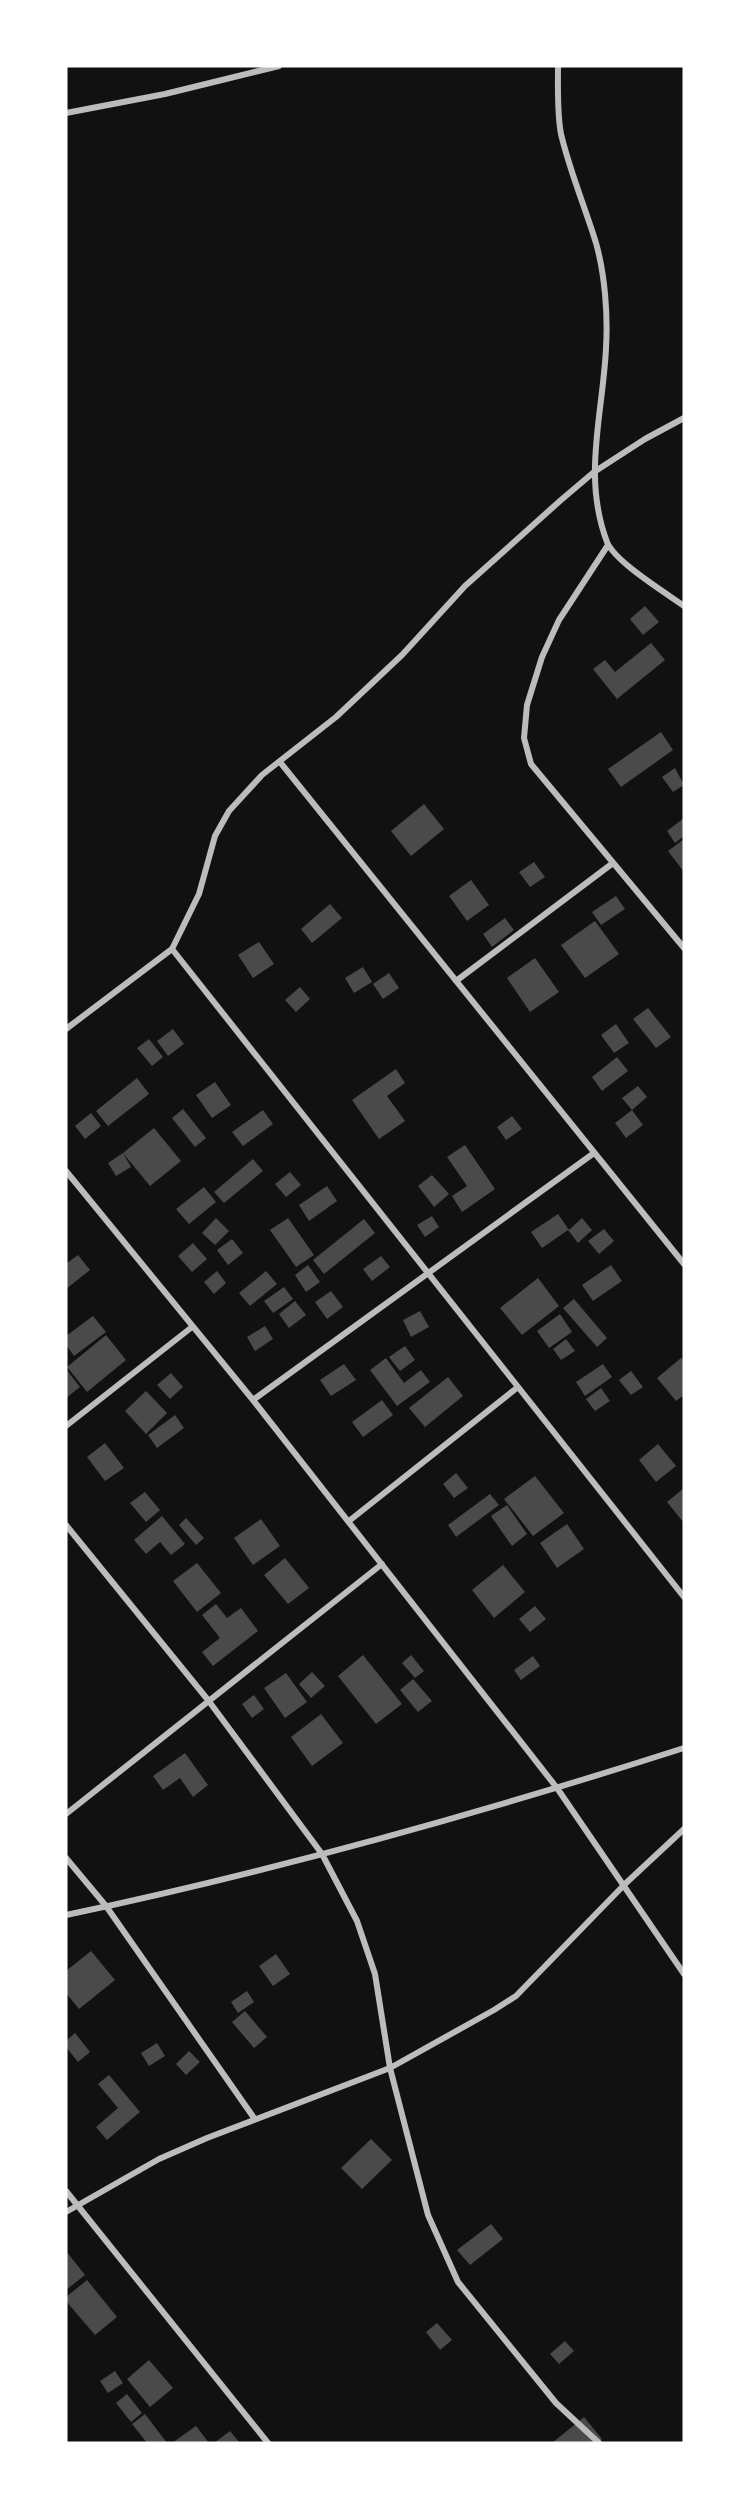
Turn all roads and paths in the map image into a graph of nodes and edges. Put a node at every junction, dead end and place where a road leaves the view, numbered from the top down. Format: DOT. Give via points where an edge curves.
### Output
graph roads {
  1 [pos="279,66"];
  2 [pos="558,66"];
  3 [pos="66,114"];
  4 [pos="684,418"];
  5 [pos="594,472"];
  6 [pos="608,545"];
  7 [pos="684,606"];
  8 [pos="280,762"];
  9 [pos="613,863"];
  10 [pos="684,948"];
  11 [pos="172,949"];
  12 [pos="456,981"];
  13 [pos="66,1029"];
  14 [pos="594,1153"];
  15 [pos="66,1171"];
  16 [pos="683,1261"];
  17 [pos="429,1273"];
  18 [pos="192,1327"];
  19 [pos="518,1387"];
  20 [pos="253,1400"];
  21 [pos="66,1426"];
  22 [pos="349,1521"];
  23 [pos="66,1525"];
  24 [pos="382,1564"];
  25 [pos="684,1597"];
  26 [pos="208,1700"];
  27 [pos="684,1748"];
  28 [pos="557,1788"];
  29 [pos="66,1814"];
  30 [pos="684,1829"];
  31 [pos="322,1854"];
  32 [pos="66,1858"];
  33 [pos="625,1884"];
  34 [pos="106,1906"];
  35 [pos="66,1915"];
  36 [pos="684,1974"];
  37 [pos="390,2068"];
  38 [pos="254,2118"];
  39 [pos="66,2191"];
  40 [pos="76,2205"];
  41 [pos="66,2212"];
  42 [pos="268,2443"];
  43 [pos="599,2443"];
  1 -- 3 [label="street"];
  2 -- 5 [label="street" via="561,133 596,246 604,296 606,348"];
  4 -- 5 [label="street"];
  5 -- 6 [label="street" via="599,514"];
  5 -- 8 [label="street" via="465,585 402,655 336,717"];
  6 -- 7 [label="street" via="630,568"];
  6 -- 9 [label="street" via="559,620 546,648 527,705 524,738 531,764"];
  8 -- 11 [label="street" via="262,775 229,811 215,836 199,894"];
  8 -- 12 [label="street"];
  9 -- 10 [label="street"];
  9 -- 12 [label="street"];
  11 -- 13 [label="street"];
  11 -- 17 [label="street"];
  12 -- 14 [label="street"];
  14 -- 16 [label="street"];
  14 -- 17 [label="street"];
  15 -- 18 [label="street"];
  17 -- 19 [label="street"];
  17 -- 20 [label="street"];
  18 -- 20 [label="street"];
  18 -- 21 [label="street"];
  19 -- 22 [label="street"];
  19 -- 25 [label="street"];
  20 -- 22 [label="street"];
  22 -- 24 [label="street"];
  23 -- 26 [label="street"];
  24 -- 26 [label="street"];
  24 -- 28 [label="street"];
  26 -- 29 [label="street"];
  26 -- 31 [label="street"];
  27 -- 28 [label="street"];
  28 -- 31 [label="street"];
  28 -- 33 [label="street"];
  30 -- 33 [label="street"];
  31 -- 34 [label="street"];
  31 -- 37 [label="street" via="357,1921 375,1974"];
  32 -- 34 [label="street"];
  33 -- 36 [label="street"];
  33 -- 37 [label="street" via="516,1996"];
  34 -- 35 [label="street"];
  34 -- 38 [label="street"];
  37 -- 38 [label="street"];
  37 -- 43 [label="street" via="428,2215 458,2282 556,2403"];
  38 -- 40 [label="street" via="159,2159"];
  39 -- 40 [label="street"];
  40 -- 41 [label="street"];
  40 -- 42 [label="street"];
}
